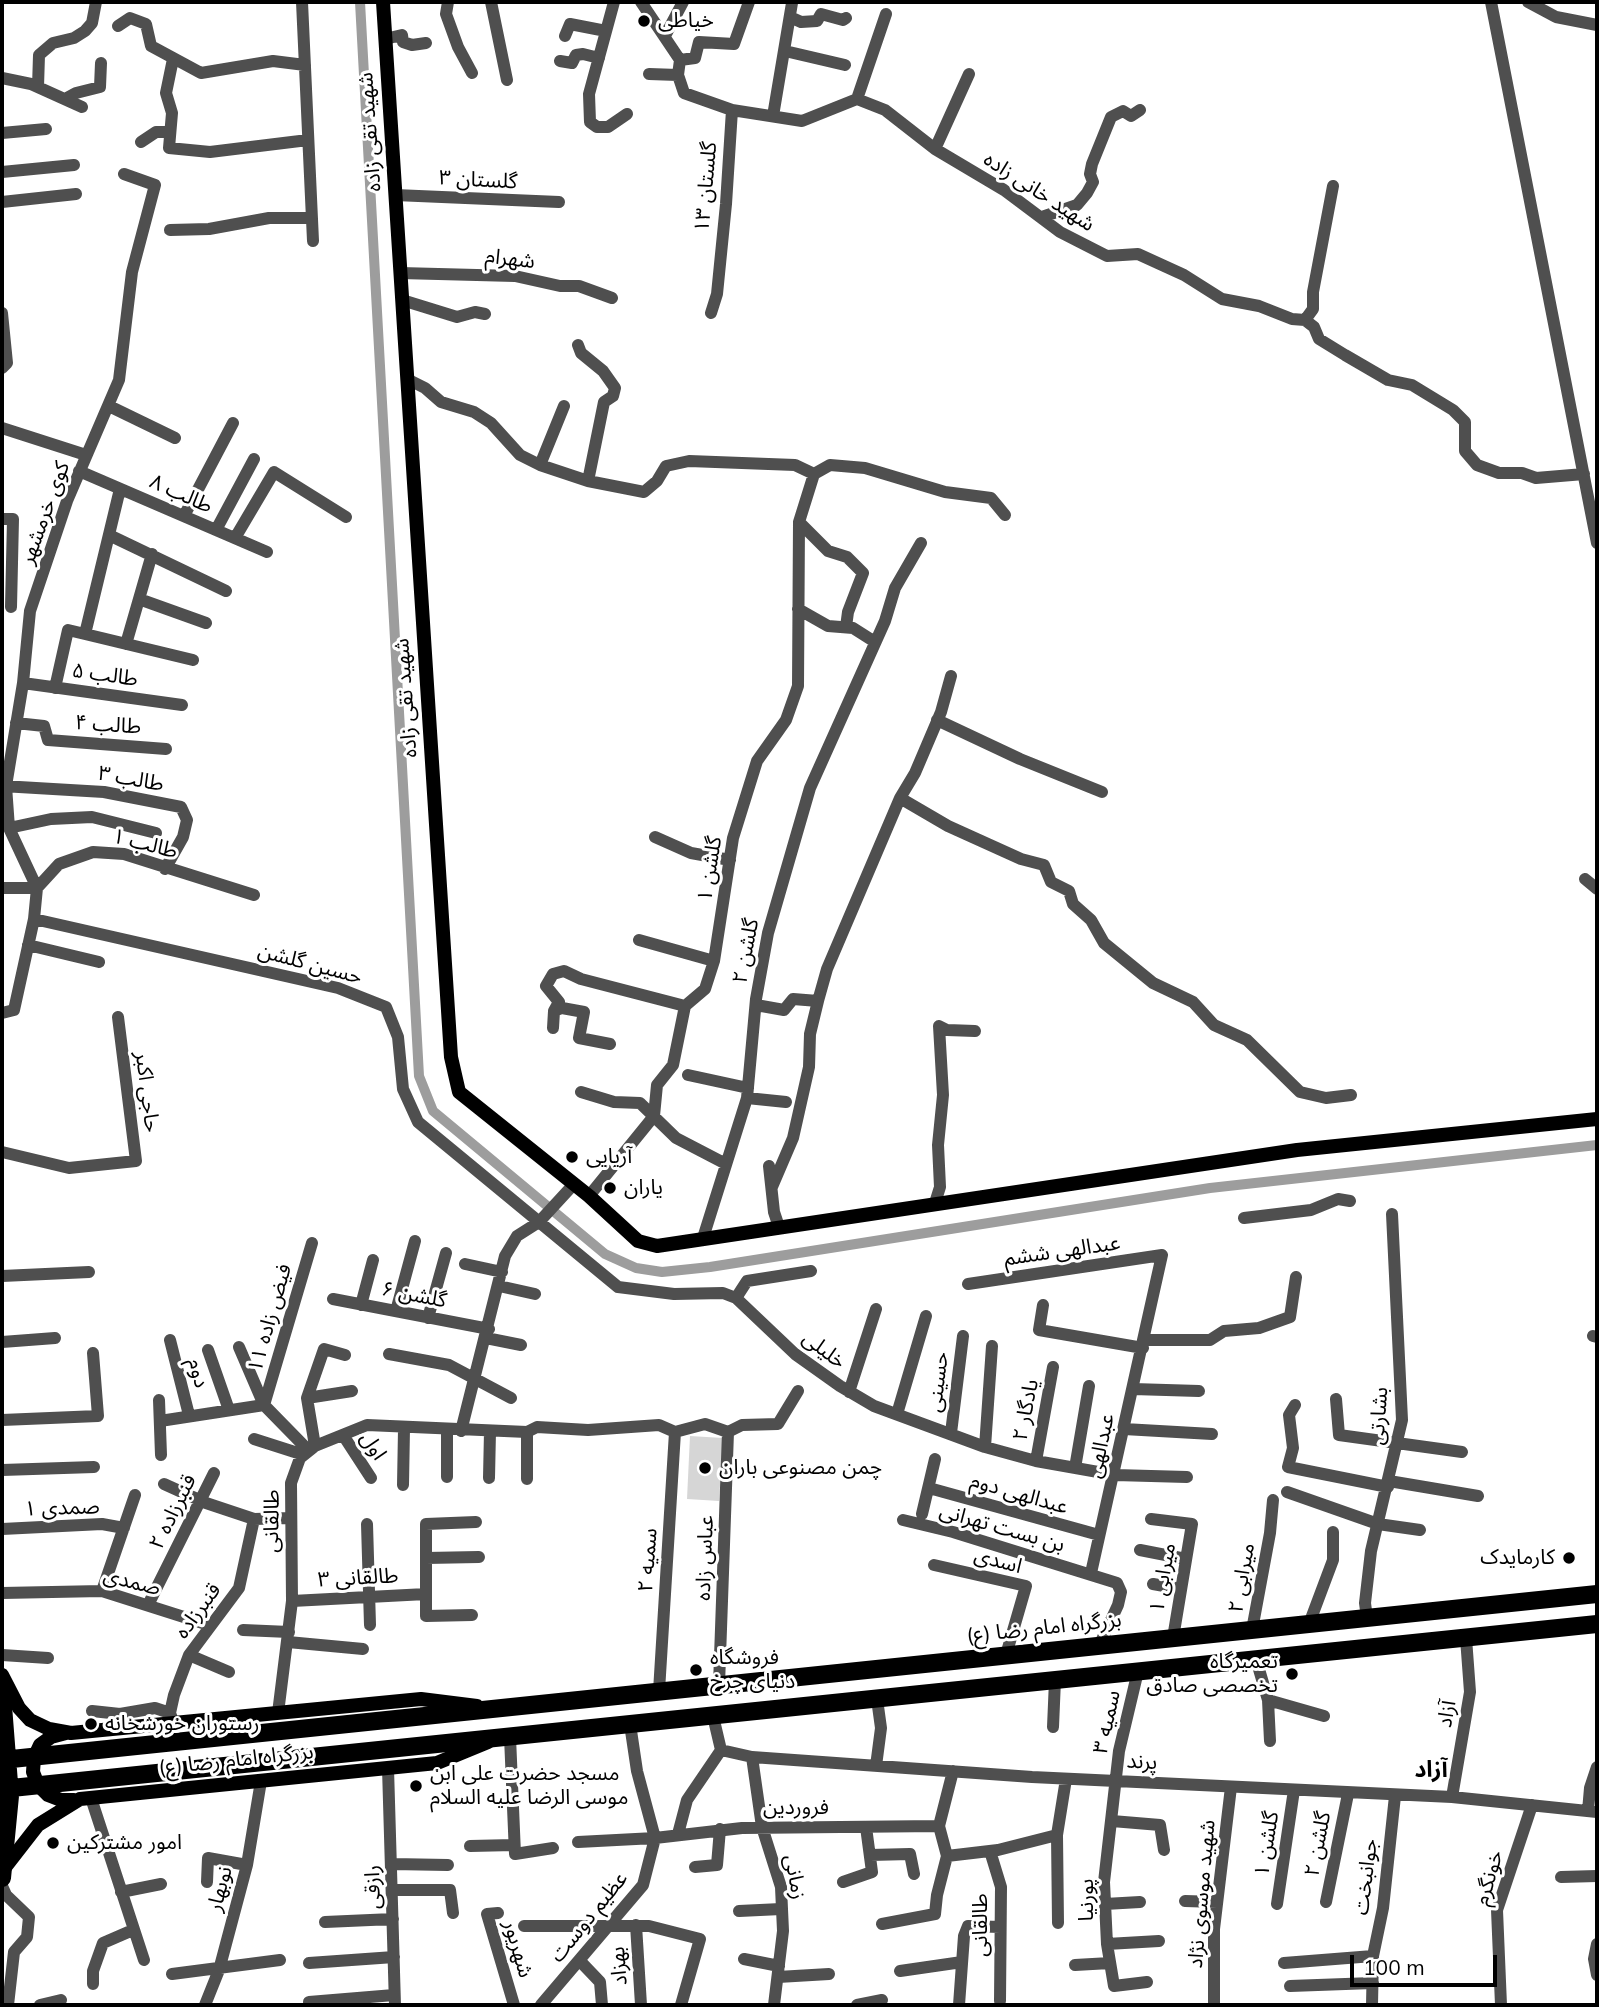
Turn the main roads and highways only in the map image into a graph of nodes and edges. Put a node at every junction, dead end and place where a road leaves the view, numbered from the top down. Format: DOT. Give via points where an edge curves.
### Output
graph roads {
  1 [pos="383,2"];
  2 [pos="1597,1119"];
  3 [pos="1597,1594"];
  4 [pos="1597,1624"];
  5 [pos="2,1675"];
  6 [pos="2,1693"];
  7 [pos="496,1708"];
  8 [pos="71,1733"];
  9 [pos="505,1737"];
  10 [pos="2,1760"];
  11 [pos="2,1789"];
  12 [pos="87,1798"];
  13 [pos="2,1878"];
  1 -- 2 [label="main road, شهید تقی زاده" via="451,1057 459,1092 646,1245 1297,1150"];
  3 -- 7 [label="highway, بزرگراه امام رضا (ع)"];
  4 -- 9 [label="highway, بزرگراه امام رضا (ع)"];
  5 -- 8 [label="main road, بزرگراه امام رضا (ع)" via="30,1720"];
  6 -- 13 [label="highway" via="10,1796"];
  7 -- 8 [label="main road, بزرگراه امام رضا (ع)" via="421,1699 172,1718"];
  7 -- 10 [label="highway, بزرگراه امام رضا (ع)"];
  8 -- 12 [label="main road" via="54,1735 40,1745 34,1774 40,1787 53,1797"];
  9 -- 11 [label="highway, بزرگراه امام رضا (ع)"];
  9 -- 12 [label="main road, بزرگراه امام رضا (ع)" via="437,1763"];
  12 -- 13 [label="main road, بزرگراه امام رضا (ع)" via="38,1825"];
}
